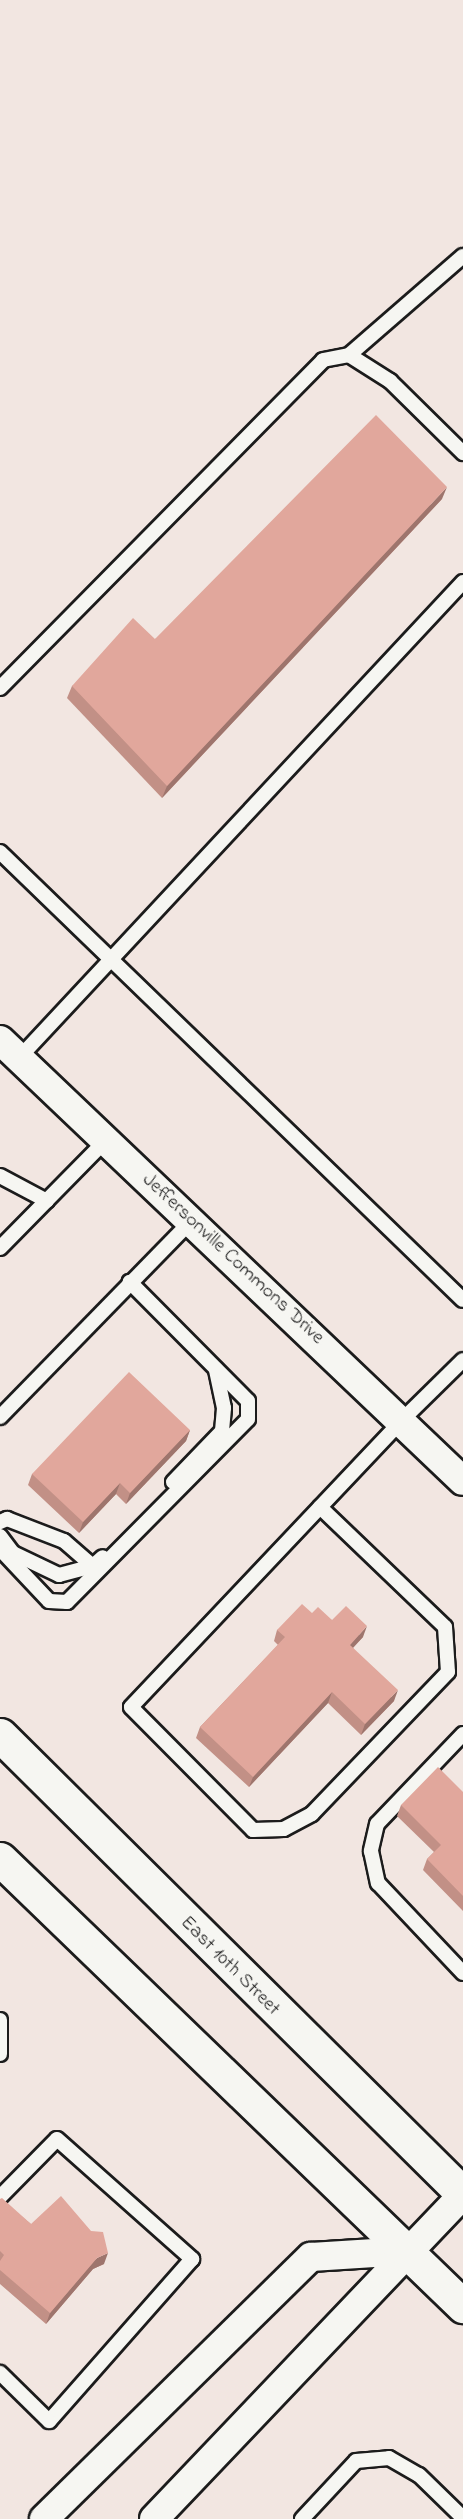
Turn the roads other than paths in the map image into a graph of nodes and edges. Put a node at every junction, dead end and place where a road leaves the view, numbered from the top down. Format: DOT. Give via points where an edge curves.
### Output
graph roads {
  1 [pos="463,256"];
  2 [pos="349,355"];
  3 [pos="463,453"];
  4 [pos="463,582"];
  5 [pos="0,688"];
  6 [pos="0,852"];
  7 [pos="108,957"];
  8 [pos="10,1049"];
  9 [pos="106,1140"];
  10 [pos="0,1176"];
  11 [pos="47,1201"];
  12 [pos="192,1220"];
  13 [pos="0,1248"];
  14 [pos="130,1282"];
  15 [pos="463,1300"];
  16 [pos="463,1360"];
  17 [pos="216,1369"];
  18 [pos="0,1417"];
  19 [pos="403,1419"];
  20 [pos="463,1481"];
  21 [pos="320,1507"];
  22 [pos="0,1522"];
  23 [pos="0,1536"];
  24 [pos="0,1549"];
  25 [pos="93,1566"];
  26 [pos="463,1734"];
  27 [pos="0,1735"];
  28 [pos="0,1859"];
  29 [pos="463,1973"];
  30 [pos="0,2020"];
  31 [pos="0,2054"];
  32 [pos="463,2195"];
  33 [pos="0,2197"];
  34 [pos="406,2251"];
  35 [pos="463,2306"];
  36 [pos="0,2373"];
  37 [pos="463,2518"];
  38 [pos="44,2519"];
  39 [pos="154,2519"];
  40 [pos="302,2519"];
  1 -- 2 [label="lane"];
  2 -- 3 [label="lane" via="390,381"];
  2 -- 5 [label="lane" via="323,360"];
  4 -- 7 [label="lane"];
  6 -- 7 [label="lane"];
  7 -- 8 [label="lane"];
  7 -- 15 [label="lane"];
  8 -- 9 [label="street, Jeffersonville Commons Drive"];
  9 -- 11 [label="lane"];
  9 -- 12 [label="street, Jeffersonville Commons Drive"];
  10 -- 11 [label="lane"];
  11 -- 13 [label="lane"];
  12 -- 14 [label="lane"];
  12 -- 19 [label="street, Jeffersonville Commons Drive"];
  14 -- 17 [label="lane"];
  14 -- 18 [label="lane"];
  16 -- 19 [label="lane"];
  17 -- 24 [label="lane" via="249,1401 248,1419 67,1602 49,1601"];
  17 -- 25 [label="lane" via="224,1408 222,1431"];
  19 -- 20 [label="street, Jeffersonville Commons Drive"];
  19 -- 21 [label="lane"];
  21 -- 21 [label="lane" via="131,1707 254,1830 284,1829 312,1814 448,1672 445,1627"];
  22 -- 25 [label="lane" via="7,1519 64,1541"];
  23 -- 25 [label="lane" via="13,1553 59,1575"];
  26 -- 29 [label="lane" via="377,1824 371,1851 378,1883"];
  27 -- 32 [label="main road, East 10th Street"];
  28 -- 34 [label="main road"];
  30 -- 31 [label="lane"];
  32 -- 34 [label="street"];
  33 -- 36 [label="lane" via="57,2139 192,2259 49,2421"];
  34 -- 35 [label="main road"];
  34 -- 38 [label="street" via="312,2257"];
  34 -- 39 [label="street"];
  37 -- 40 [label="lane" via="419,2475 389,2458 356,2461"];
}
